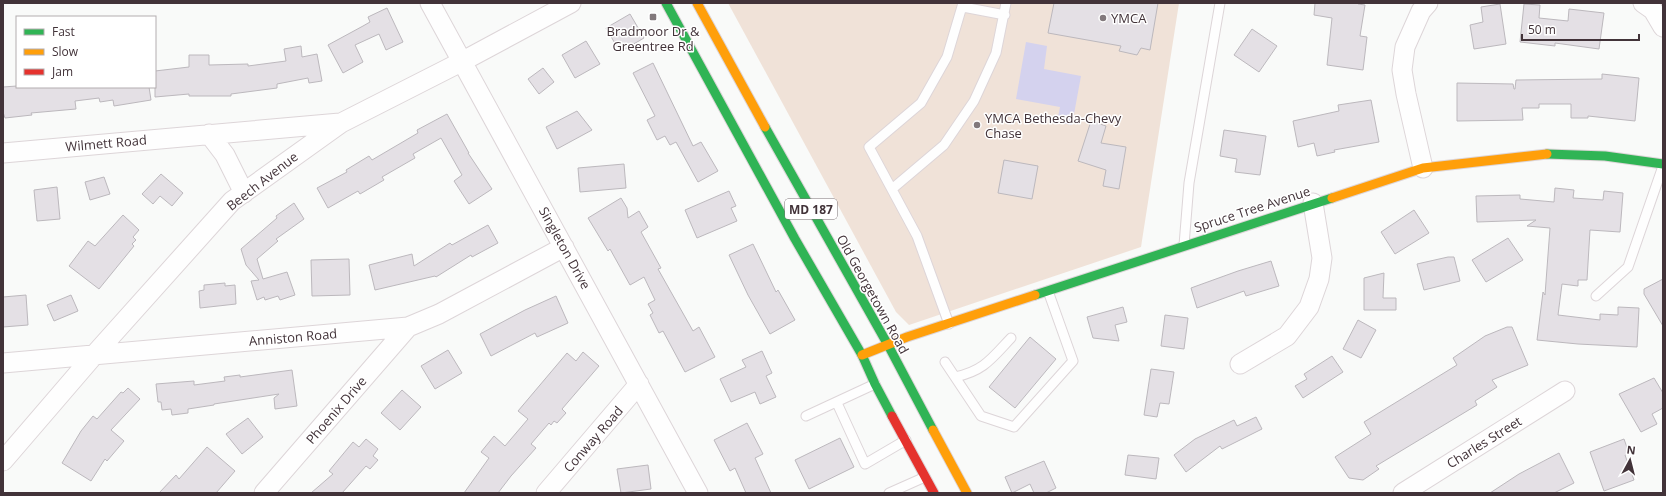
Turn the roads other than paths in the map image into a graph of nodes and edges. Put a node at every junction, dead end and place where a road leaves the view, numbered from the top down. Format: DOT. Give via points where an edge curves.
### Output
graph roads {
  1 [pos="430,3"];
  2 [pos="571,3"];
  3 [pos="666,3"];
  4 [pos="697,3"];
  5 [pos="1006,3"];
  6 [pos="1220,3"];
  7 [pos="1644,3"];
  8 [pos="1427,4"];
  9 [pos="963,5"];
  10 [pos="1005,15"];
  11 [pos="1663,27"];
  12 [pos="463,61"];
  13 [pos="341,122"];
  14 [pos="209,134"];
  15 [pos="3,153"];
  16 [pos="1663,165"];
  17 [pos="1423,168"];
  18 [pos="892,189"];
  19 [pos="244,193"];
  20 [pos="1313,203"];
  21 [pos="1184,245"];
  22 [pos="564,247"];
  23 [pos="1048,291"];
  24 [pos="1596,296"];
  25 [pos="949,324"];
  26 [pos="408,327"];
  27 [pos="1011,338"];
  28 [pos="888,345"];
  29 [pos="95,354"];
  30 [pos="862,355"];
  31 [pos="946,362"];
  32 [pos="3,363"];
  33 [pos="1240,364"];
  34 [pos="955,377"];
  35 [pos="639,384"];
  36 [pos="875,384"];
  37 [pos="1565,391"];
  38 [pos="837,403"];
  39 [pos="806,416"];
  40 [pos="906,440"];
  41 [pos="3,461"];
  42 [pos="925,477"];
  43 [pos="264,493"];
  44 [pos="546,493"];
  45 [pos="698,493"];
  46 [pos="889,493"];
  47 [pos="934,493"];
  48 [pos="967,493"];
  49 [pos="1403,493"];
  1 -- 12 [label="street, Singleton Drive"];
  2 -- 12 [label="street, Beech Avenue"];
  3 -- 30 [label="main road, MD 187" via="795,239"];
  4 -- 28 [label="main road, Old Georgetown Road / MD 187"];
  5 -- 10 [label="lane"];
  6 -- 21 [label="lane" via="1190,183"];
  7 -- 11 [label="street" via="1653,10"];
  8 -- 17 [label="street" via="1420,11 1405,47 1402,70"];
  9 -- 10 [label="lane"];
  9 -- 18 [label="lane" via="947,57 921,103 869,147"];
  10 -- 18 [label="lane" via="996,53 974,100 944,145"];
  12 -- 13 [label="street, Beech Avenue"];
  12 -- 22 [label="street, Singleton Drive"];
  13 -- 14 [label="street, Wilmett Road"];
  13 -- 19 [label="street, Beech Avenue"];
  14 -- 15 [label="street, Wilmett Road"];
  14 -- 19 [label="street" via="225,155"];
  16 -- 17 [label="main road, Spruce Tree Avenue" via="1605,156 1545,154"];
  16 -- 24 [label="lane" via="1628,267"];
  17 -- 20 [label="main road, Spruce Tree Avenue"];
  18 -- 25 [label="lane" via="917,236"];
  19 -- 29 [label="street, Beech Avenue" via="232,201"];
  20 -- 21 [label="main road, Spruce Tree Avenue"];
  20 -- 33 [label="street" via="1322,258 1319,279 1310,307 1287,336"];
  21 -- 23 [label="main road, Spruce Tree Avenue"];
  22 -- 26 [label="street, Anniston Road" via="439,314"];
  22 -- 35 [label="street, Singleton Drive"];
  23 -- 25 [label="main road, Spruce Tree Avenue"];
  23 -- 34 [label="lane" via="1073,361 1014,427 981,416"];
  25 -- 28 [label="main road, Spruce Tree Avenue"];
  26 -- 29 [label="street, Anniston Road"];
  26 -- 43 [label="street, Phoenix Drive"];
  27 -- 34 [label="lane" via="984,366 969,374"];
  28 -- 30 [label="main road, Spruce Tree Avenue"];
  28 -- 48 [label="main road, Old Georgetown Road / MD 187"];
  29 -- 32 [label="street, Anniston Road"];
  29 -- 41 [label="street, Beech Avenue"];
  30 -- 36 [label="main road, MD 187"];
  31 -- 34 [label="lane"];
  35 -- 44 [label="street, Conway Road"];
  35 -- 45 [label="street, Singleton Drive"];
  36 -- 38 [label="lane"];
  36 -- 40 [label="main road, MD 187"];
  37 -- 49 [label="street, Charles Street"];
  38 -- 39 [label="lane"];
  38 -- 40 [label="lane" via="865,464"];
  40 -- 42 [label="main road, MD 187"];
  42 -- 46 [label="lane"];
  42 -- 47 [label="main road, MD 187"];
}
